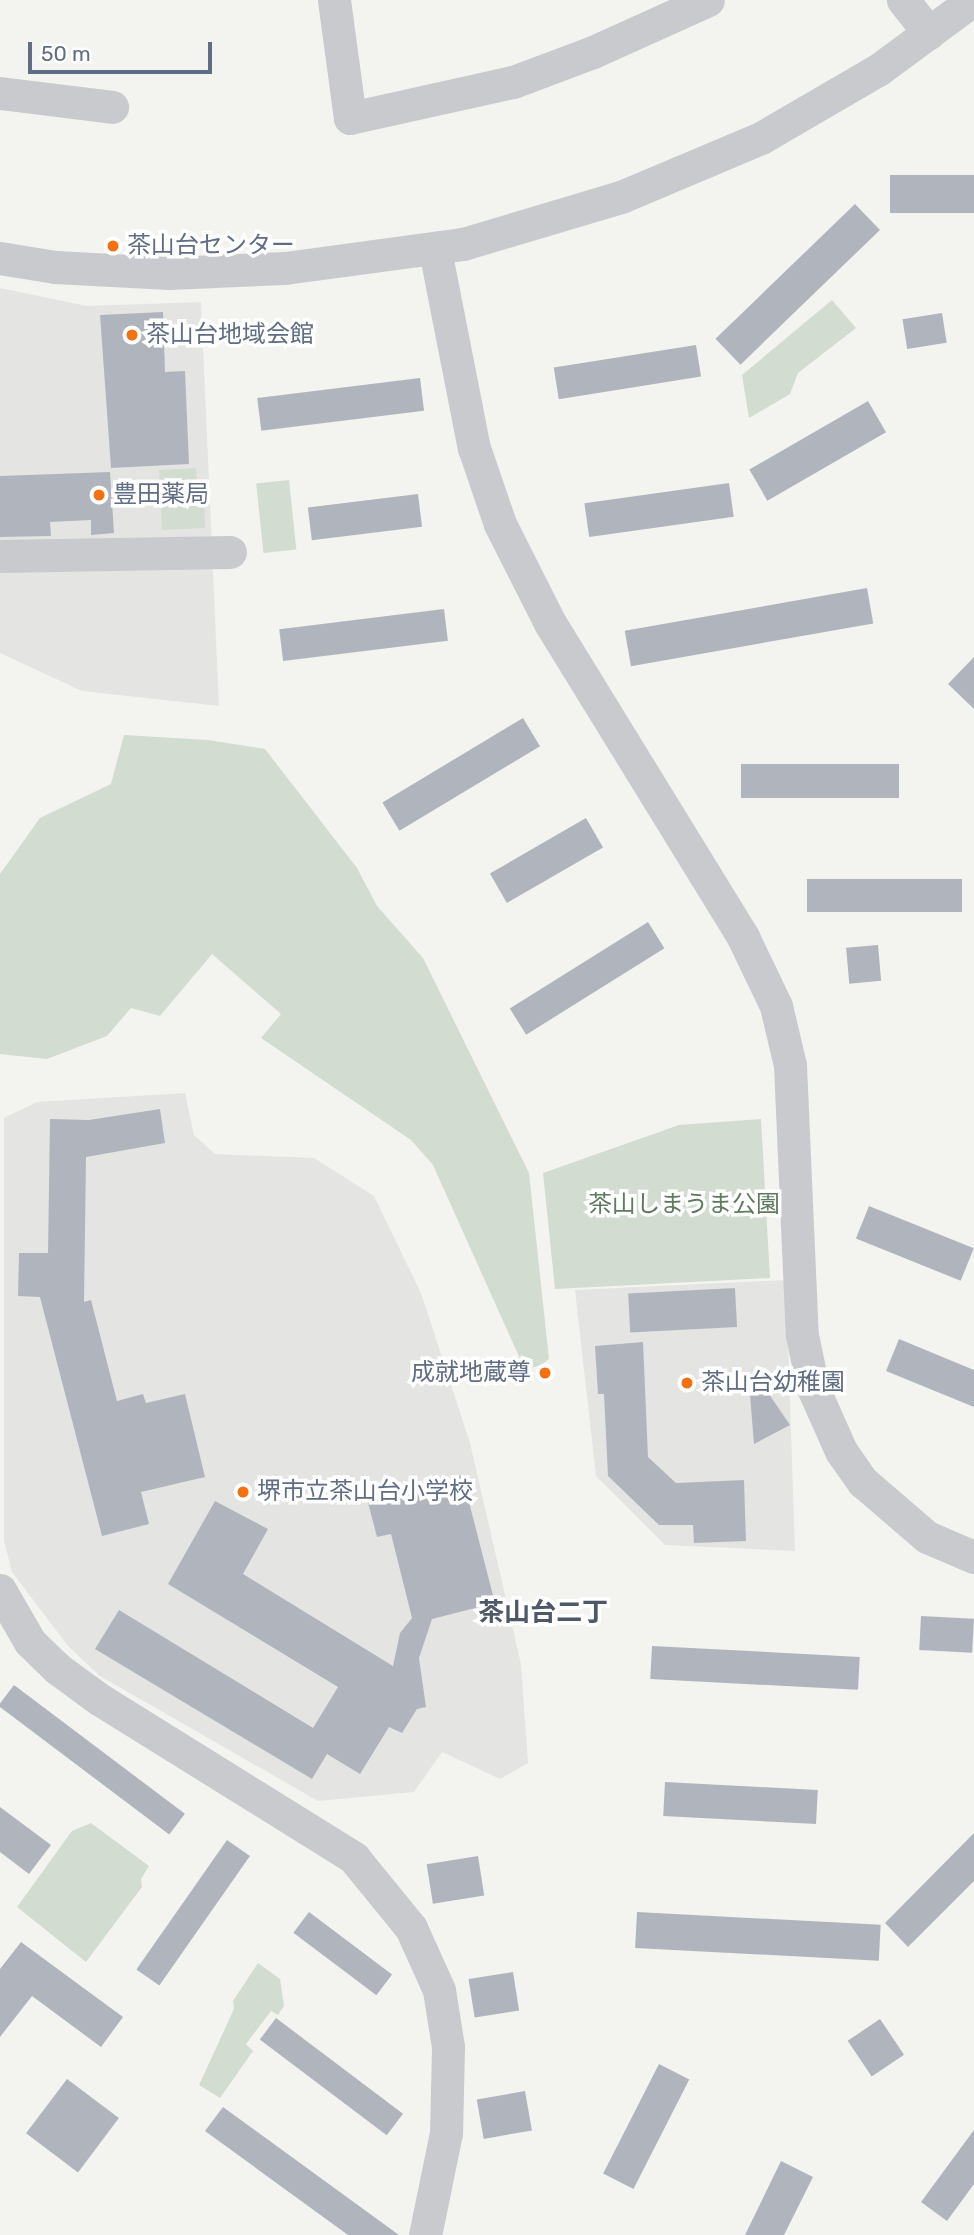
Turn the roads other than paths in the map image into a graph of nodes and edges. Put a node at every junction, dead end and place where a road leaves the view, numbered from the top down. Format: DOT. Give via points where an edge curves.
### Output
graph roads {
  1 [pos="334,0"];
  2 [pos="708,0"];
  3 [pos="902,0"];
  4 [pos="973,0"];
  5 [pos="929,33"];
  6 [pos="0,93"];
  7 [pos="113,107"];
  8 [pos="435,250"];
  9 [pos="0,258"];
  10 [pos="229,552"];
  11 [pos="0,556"];
  12 [pos="974,1557"];
  13 [pos="0,1590"];
  14 [pos="425,2235"];
  1 -- 2 [label="street" via="350,118 513,82"];
  3 -- 5 [label="street"];
  4 -- 5 [label="street"];
  5 -- 8 [label="street" via="822,105 690,169 621,197"];
  6 -- 7 [label="street"];
  8 -- 9 [label="street" via="285,268 169,273 55,267"];
  8 -- 12 [label="street" via="474,448 505,536 550,623 743,937 776,1006 790,1065 802,1335 813,1388 841,1451 863,1482 928,1536"];
  10 -- 11 [label="street"];
  13 -- 14 [label="street" via="30,1642 58,1669 345,1851 411,1928 439,1990 448,2047 446,2133"];
}
